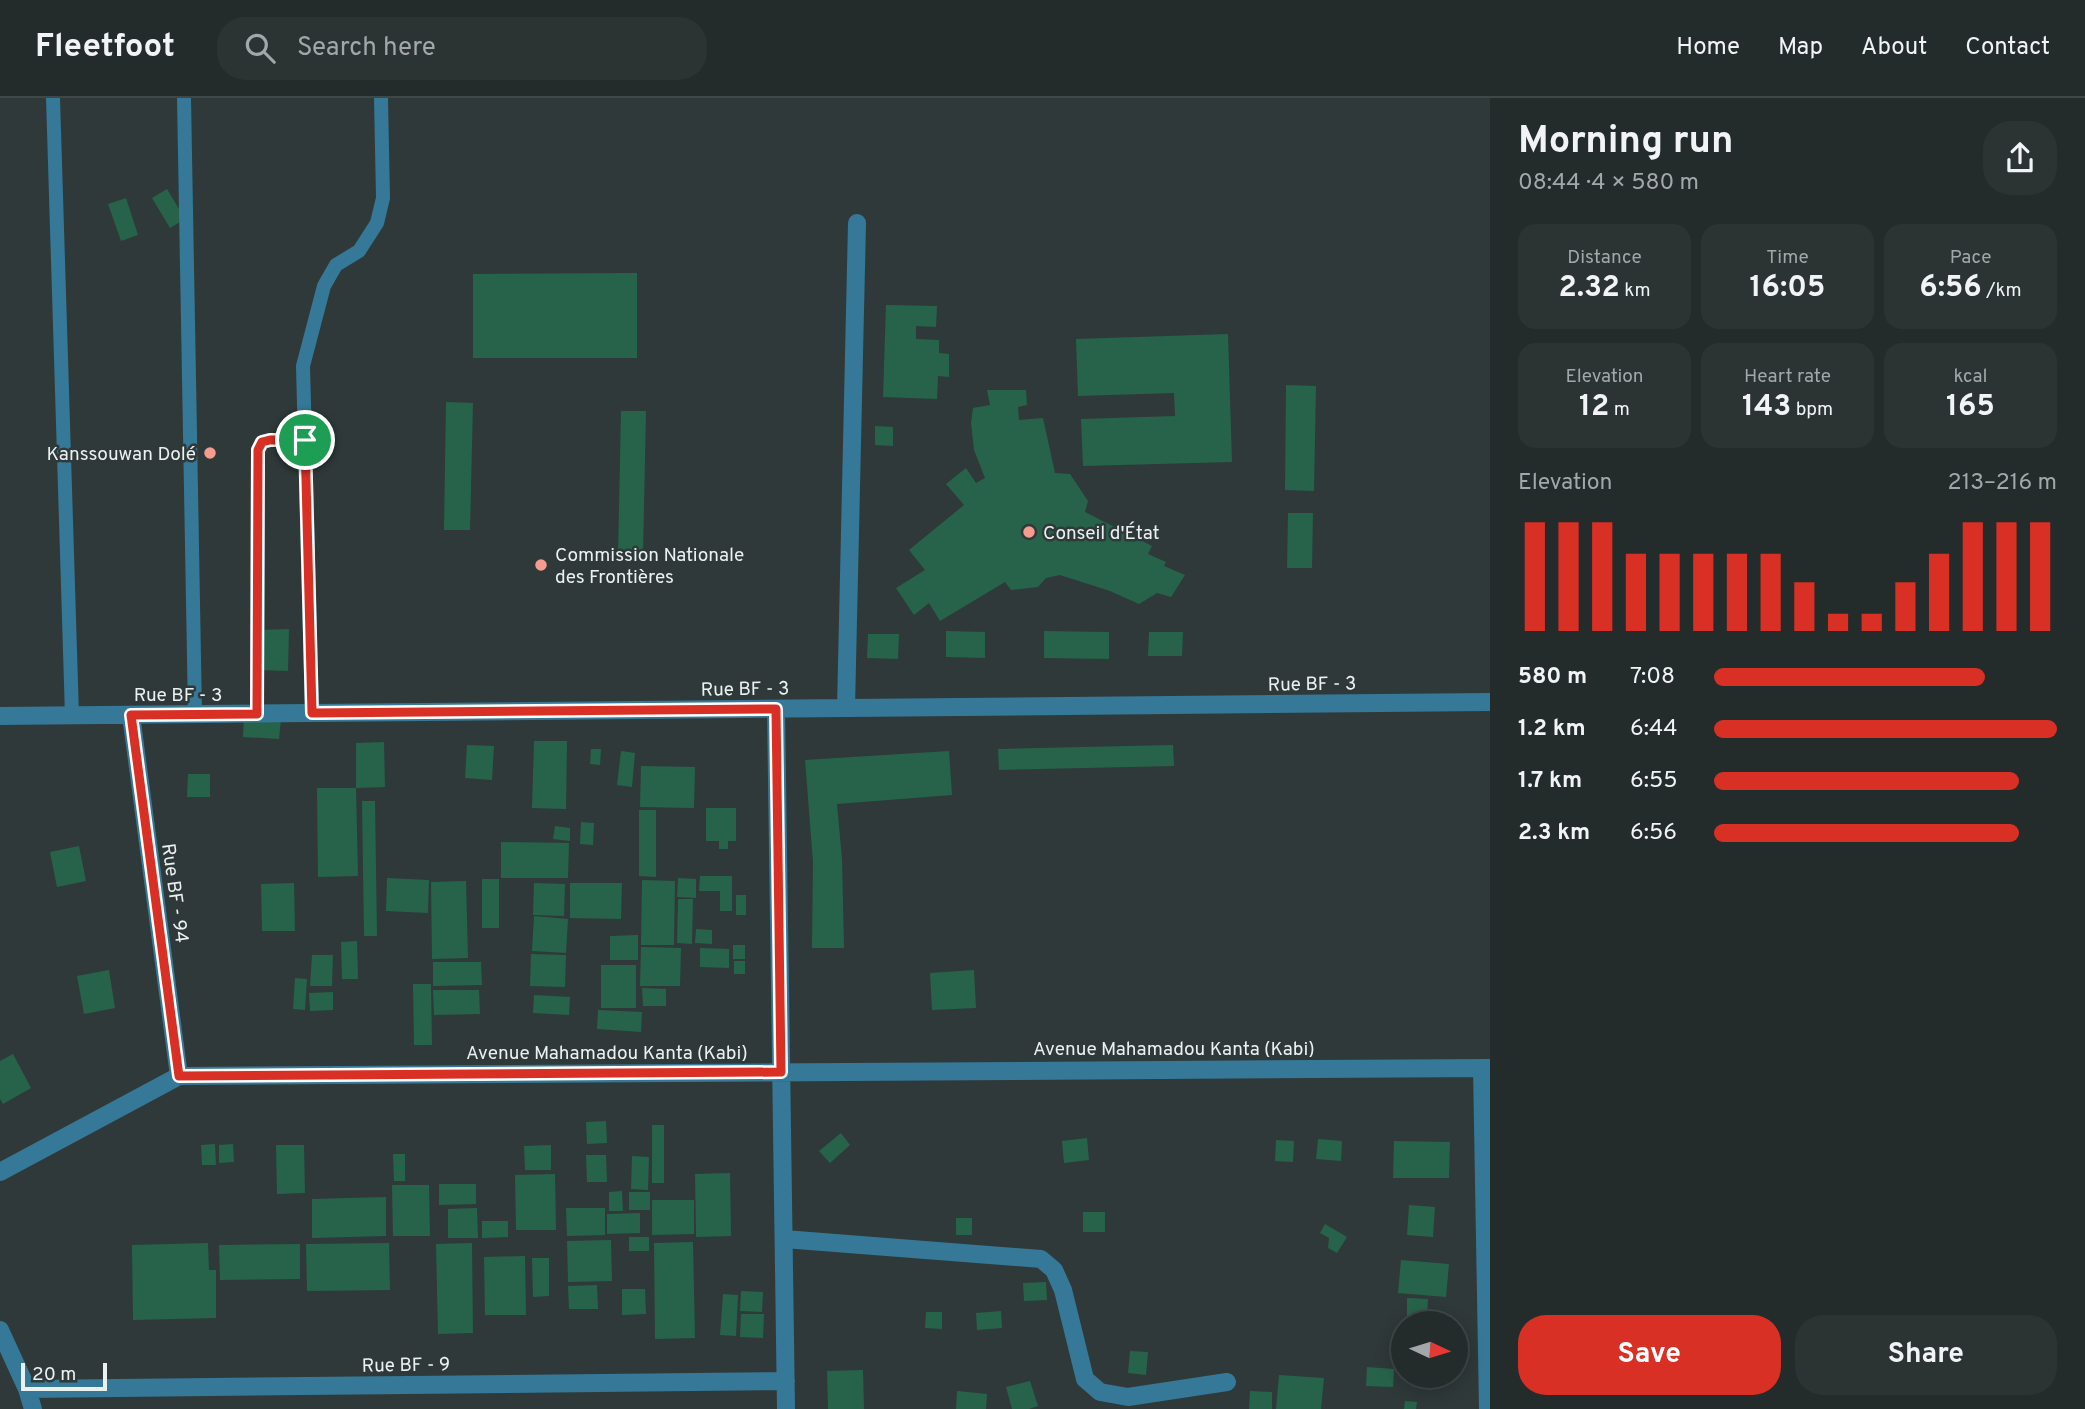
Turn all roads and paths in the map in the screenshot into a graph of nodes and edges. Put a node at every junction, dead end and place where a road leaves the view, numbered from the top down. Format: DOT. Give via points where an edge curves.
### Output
graph roads {
  1 [pos="53,98"];
  2 [pos="184,98"];
  3 [pos="381,98"];
  4 [pos="857,223"];
  5 [pos="305,440"];
  6 [pos="1490,702"];
  7 [pos="846,708"];
  8 [pos="776,709"];
  9 [pos="312,713"];
  10 [pos="195,714"];
  11 [pos="257,714"];
  12 [pos="131,715"];
  13 [pos="0,716"];
  14 [pos="72,716"];
  15 [pos="1486,1068"];
  16 [pos="781,1072"];
  17 [pos="179,1076"];
  18 [pos="0,1172"];
  19 [pos="784,1239"];
  20 [pos="0,1330"];
  21 [pos="1489,1359"];
  22 [pos="786,1381"];
  23 [pos="1227,1382"];
  24 [pos="27,1389"];
  25 [pos="33,1409"];
  26 [pos="786,1409"];
  27 [pos="1488,1409"];
  1 -- 14 [label="lane"];
  2 -- 10 [label="lane"];
  3 -- 5 [label="lane" via="383,198 377,223 359,251 335,265 324,286 303,366"];
  4 -- 7 [label="street"];
  5 -- 9 [label="lane"];
  5 -- 11 [label="lane" via="270,440 262,442 258,450"];
  6 -- 7 [label="street, Rue BF - 3"];
  7 -- 8 [label="street, Rue BF - 3"];
  8 -- 9 [label="street, Rue BF - 3"];
  8 -- 16 [label="street"];
  9 -- 11 [label="street, Rue BF - 3"];
  10 -- 11 [label="street, Rue BF - 3"];
  10 -- 12 [label="street, Rue BF - 3"];
  12 -- 14 [label="street, Rue BF - 3"];
  12 -- 17 [label="street, Rue BF - 94"];
  13 -- 14 [label="street, Rue BF - 3"];
  15 -- 16 [label="street, Avenue Mahamadou Kanta (Kabi)"];
  15 -- 21 [label="street"];
  16 -- 17 [label="street, Avenue Mahamadou Kanta (Kabi)"];
  16 -- 19 [label="street"];
  17 -- 18 [label="street, Avenue Mahamadou Kanta (Kabi)"];
  19 -- 22 [label="street"];
  19 -- 23 [label="street" via="1041,1259 1054,1270 1063,1290 1085,1379 1100,1392 1128,1397"];
  20 -- 24 [label="street"];
  21 -- 27 [label="street"];
  22 -- 24 [label="street, Rue BF - 9"];
  22 -- 26 [label="street"];
  24 -- 25 [label="street"];
}
